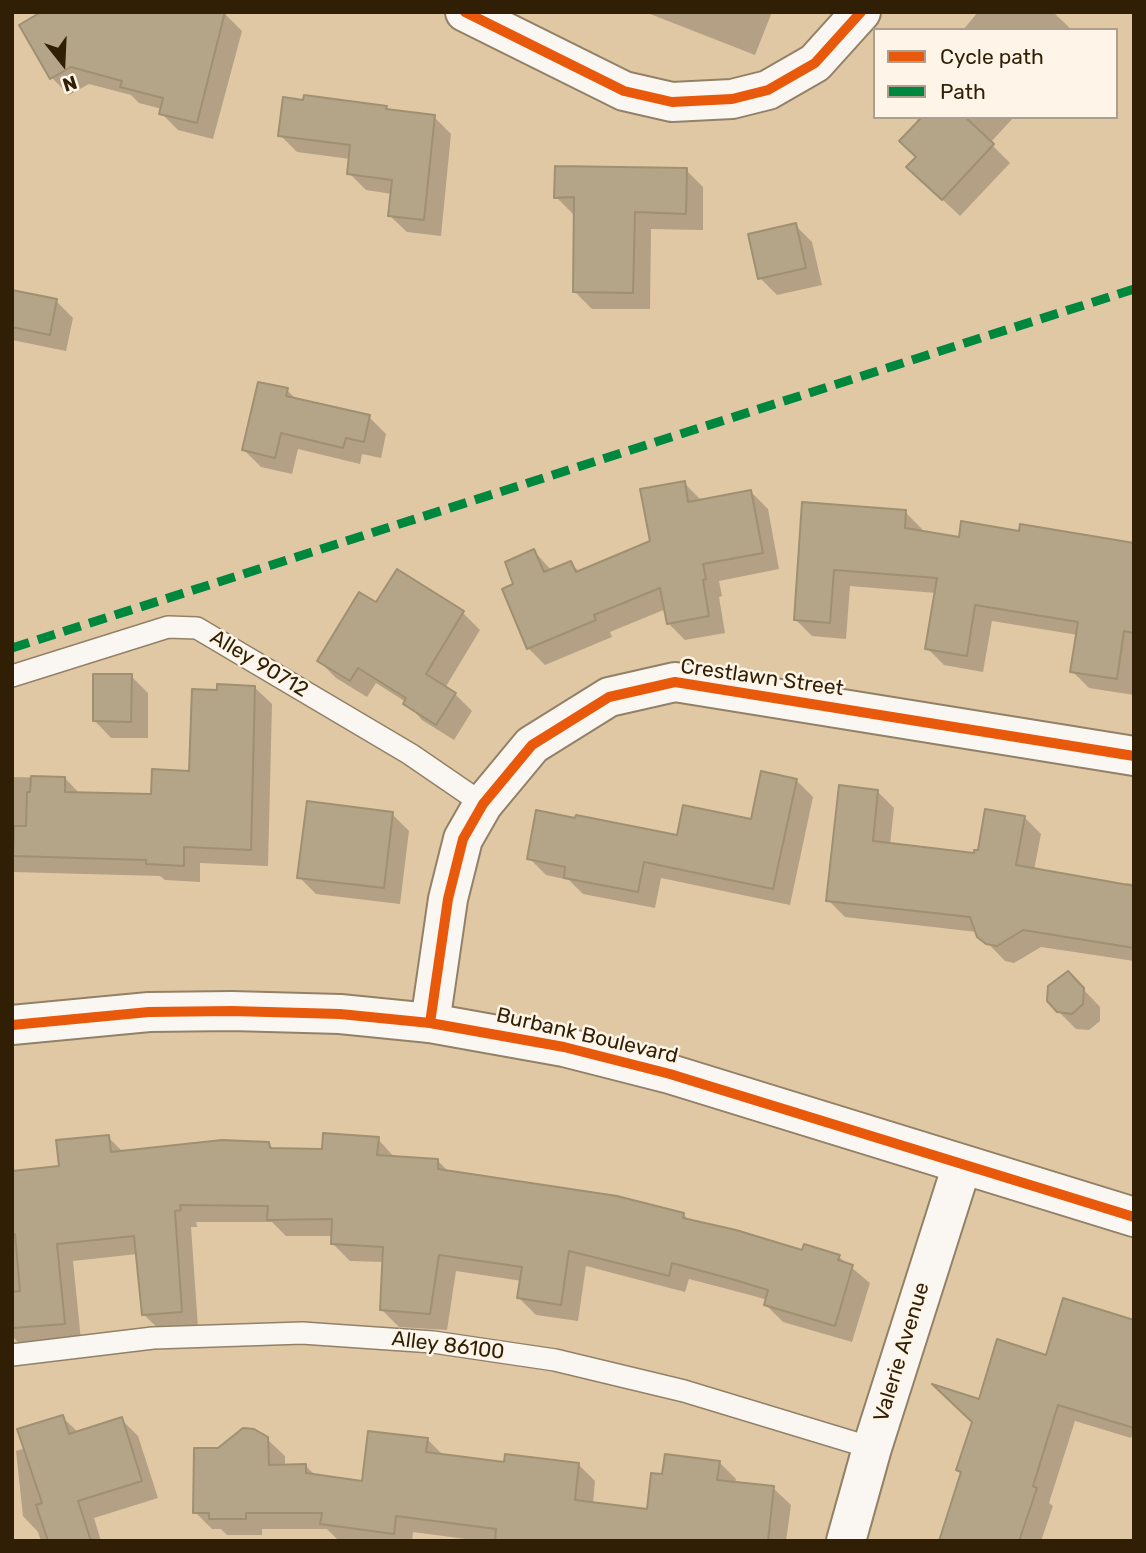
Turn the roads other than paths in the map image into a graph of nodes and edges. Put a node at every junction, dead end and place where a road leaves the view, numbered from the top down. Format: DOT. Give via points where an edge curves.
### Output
graph roads {
  1 [pos="465,12"];
  2 [pos="861,12"];
  3 [pos="12,676"];
  4 [pos="1134,756"];
  5 [pos="483,804"];
  6 [pos="430,1023"];
  7 [pos="12,1025"];
  8 [pos="962,1165"];
  9 [pos="1134,1217"];
  10 [pos="12,1355"];
  11 [pos="872,1448"];
  12 [pos="846,1541"];
  1 -- 2 [label="street" via="624,91 672,102 732,99 768,89 815,63"];
  3 -- 5 [label="lane, Alley 90712" via="168,627 197,628 411,754"];
  4 -- 5 [label="street, Crestlawn Street" via="675,682 609,697 533,746"];
  5 -- 6 [label="street, Crestlawn Street" via="463,839 448,899"];
  6 -- 7 [label="street, Burbank Boulevard" via="340,1014 232,1011 149,1012"];
  6 -- 8 [label="street, Burbank Boulevard" via="564,1046 670,1074"];
  8 -- 9 [label="street, Burbank Boulevard"];
  8 -- 11 [label="street, Valerie Avenue"];
  10 -- 11 [label="lane, Alley 86100" via="153,1338 288,1333 433,1342 555,1360 671,1388"];
  11 -- 12 [label="street, Valerie Avenue"];
}
